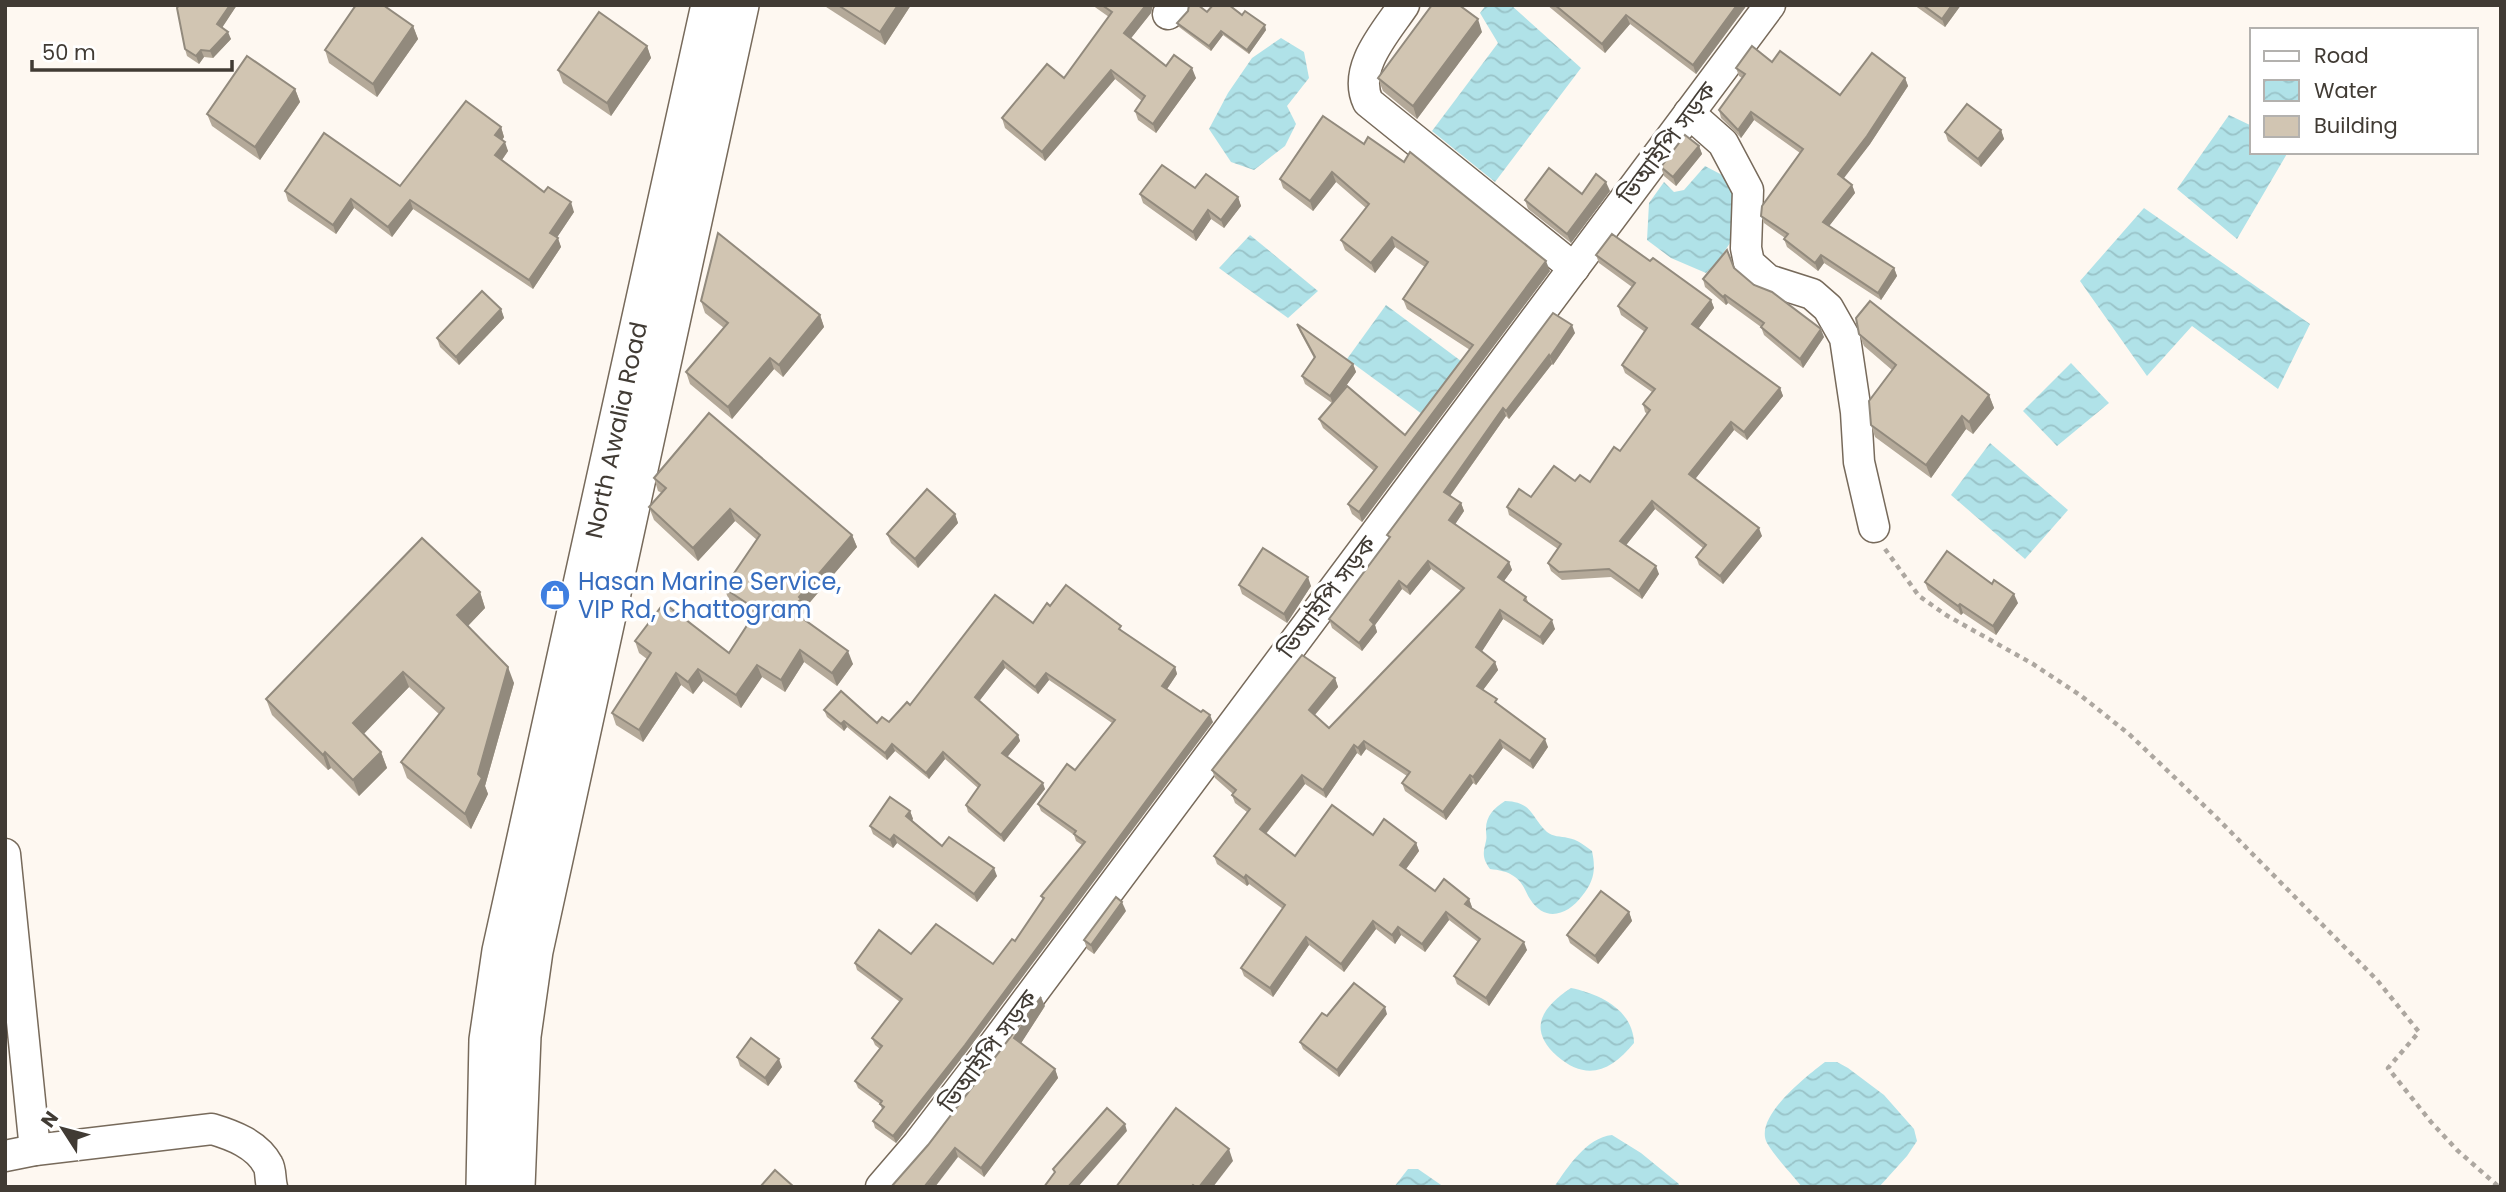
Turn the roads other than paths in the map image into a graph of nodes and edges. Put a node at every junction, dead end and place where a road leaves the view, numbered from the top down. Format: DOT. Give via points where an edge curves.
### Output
graph roads {
  1 [pos="710,5"];
  2 [pos="740,5"];
  3 [pos="1404,5"];
  4 [pos="1770,5"];
  5 [pos="1689,113"];
  6 [pos="1574,268"];
  7 [pos="1874,527"];
  8 [pos="5,854"];
  9 [pos="35,1150"];
  10 [pos="5,1156"];
  11 [pos="272,1187"];
  12 [pos="485,1187"];
  13 [pos="516,1187"];
  14 [pos="881,1187"];
  1 -- 12 [label="main road, North Awalia Road" via="501,951 488,1040"];
  2 -- 13 [label="main road, North Awalia Road" via="534,951 522,1036"];
  3 -- 6 [label="street" via="1367,61 1363,93 1368,102"];
  4 -- 5 [label="street, ভিআইপি সড়ক"];
  5 -- 6 [label="street, ভিআইপি সড়ক"];
  5 -- 7 [label="street" via="1723,143 1748,190 1749,263 1768,280 1812,294 1828,308 1845,338 1859,462"];
  6 -- 14 [label="street, ভিআইপি সড়ক" via="981,1062"];
  8 -- 9 [label="street"];
  9 -- 10 [label="street"];
  9 -- 11 [label="street" via="212,1129 236,1136 253,1148 268,1165"];
}
